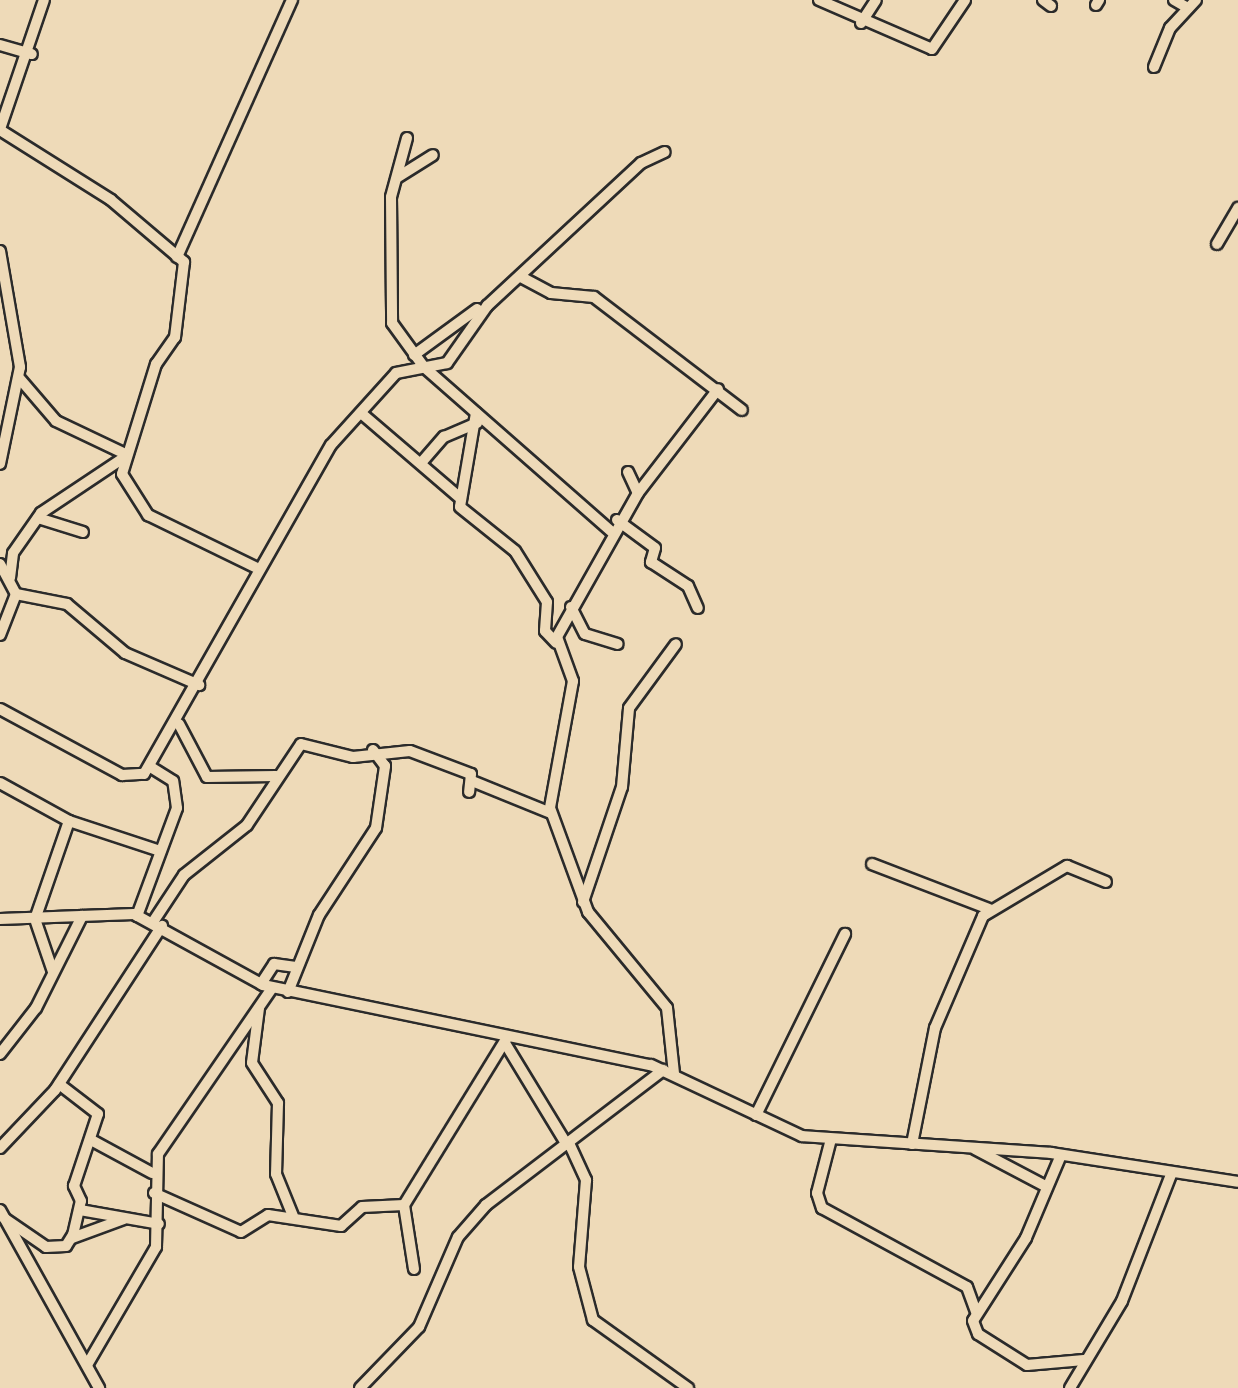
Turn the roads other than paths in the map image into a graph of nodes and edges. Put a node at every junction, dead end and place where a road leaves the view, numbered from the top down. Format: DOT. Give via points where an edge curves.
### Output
graph roads {
  1 [pos="44,0"];
  2 [pos="292,0"];
  3 [pos="818,0"];
  4 [pos="876,0"];
  5 [pos="965,0"];
  6 [pos="1174,0"];
  7 [pos="1192,4"];
  8 [pos="861,23"];
  9 [pos="0,46"];
  10 [pos="32,54"];
  11 [pos="1154,67"];
  12 [pos="0,129"];
  13 [pos="407,138"];
  14 [pos="664,152"];
  15 [pos="433,155"];
  16 [pos="398,177"];
  17 [pos="1238,208"];
  18 [pos="1217,244"];
  19 [pos="0,251"];
  20 [pos="177,257"];
  21 [pos="3,270"];
  22 [pos="522,278"];
  23 [pos="506,290"];
  24 [pos="414,355"];
  25 [pos="424,367"];
  26 [pos="19,378"];
  27 [pos="718,388"];
  28 [pos="742,410"];
  29 [pos="362,413"];
  30 [pos="477,418"];
  31 [pos="123,456"];
  32 [pos="420,463"];
  33 [pos="0,464"];
  34 [pos="628,472"];
  35 [pos="638,493"];
  36 [pos="460,498"];
  37 [pos="38,518"];
  38 [pos="618,520"];
  39 [pos="610,531"];
  40 [pos="82,532"];
  41 [pos="0,564"];
  42 [pos="255,567"];
  43 [pos="10,578"];
  44 [pos="16,594"];
  45 [pos="571,608"];
  46 [pos="698,608"];
  47 [pos="0,635"];
  48 [pos="556,643"];
  49 [pos="617,644"];
  50 [pos="676,644"];
  51 [pos="198,685"];
  52 [pos="0,709"];
  53 [pos="179,724"];
  54 [pos="374,750"];
  55 [pos="151,767"];
  56 [pos="276,776"];
  57 [pos="0,783"];
  58 [pos="551,814"];
  59 [pos="70,821"];
  60 [pos="160,851"];
  61 [pos="872,864"];
  62 [pos="1106,882"];
  63 [pos="584,902"];
  64 [pos="990,909"];
  65 [pos="82,916"];
  66 [pos="137,916"];
  67 [pos="35,918"];
  68 [pos="0,919"];
  69 [pos="157,924"];
  70 [pos="846,934"];
  71 [pos="296,967"];
  72 [pos="54,972"];
  73 [pos="267,986"];
  74 [pos="288,992"];
  75 [pos="259,1007"];
  76 [pos="506,1039"];
  77 [pos="0,1054"];
  78 [pos="669,1072"];
  79 [pos="59,1084"];
  80 [pos="756,1115"];
  81 [pos="831,1140"];
  82 [pos="94,1141"];
  83 [pos="568,1144"];
  84 [pos="912,1144"];
  85 [pos="0,1148"];
  86 [pos="976,1149"];
  87 [pos="1061,1155"];
  88 [pos="1172,1172"];
  89 [pos="152,1173"];
  90 [pos="1238,1182"];
  91 [pos="1047,1187"];
  92 [pos="154,1193"];
  93 [pos="404,1206"];
  94 [pos="80,1210"];
  95 [pos="2,1214"];
  96 [pos="293,1216"];
  97 [pos="124,1219"];
  98 [pos="159,1224"];
  99 [pos="72,1238"];
  100 [pos="414,1269"];
  101 [pos="976,1312"];
  102 [pos="1084,1360"];
  103 [pos="87,1365"];
  104 [pos="99,1388"];
  105 [pos="360,1388"];
  106 [pos="688,1388"];
  107 [pos="1070,1388"];
  1 -- 10 [label="street"];
  2 -- 20 [label="street"];
  3 -- 8 [label="street"];
  4 -- 8 [label="street"];
  5 -- 8 [label="street" via="937,49"];
  6 -- 7 [label="street"];
  7 -- 11 [label="street"];
  9 -- 10 [label="street"];
  10 -- 12 [label="street"];
  12 -- 20 [label="street" via="112,200"];
  13 -- 16 [label="street"];
  14 -- 22 [label="street" via="641,162"];
  15 -- 16 [label="street"];
  16 -- 24 [label="street" via="390,312"];
  17 -- 18 [label="street"];
  19 -- 21 [label="street"];
  20 -- 31 [label="street" via="186,270 174,337"];
  21 -- 26 [label="street"];
  22 -- 23 [label="street"];
  22 -- 27 [label="street" via="551,293 594,296"];
  23 -- 24 [label="street"];
  23 -- 25 [label="street" via="447,363"];
  24 -- 25 [label="street"];
  25 -- 29 [label="street" via="396,372"];
  25 -- 30 [label="street"];
  26 -- 31 [label="street" via="56,421"];
  26 -- 33 [label="street"];
  27 -- 28 [label="street"];
  27 -- 35 [label="street"];
  29 -- 32 [label="street"];
  29 -- 42 [label="street"];
  30 -- 32 [label="street" via="444,436"];
  30 -- 36 [label="street"];
  30 -- 39 [label="street"];
  31 -- 37 [label="street"];
  31 -- 42 [label="street" via="134,504"];
  32 -- 36 [label="street"];
  34 -- 35 [label="street"];
  35 -- 38 [label="street"];
  36 -- 48 [label="street" via="464,513 515,551 547,602 545,631"];
  37 -- 40 [label="street"];
  37 -- 43 [label="street" via="13,553"];
  38 -- 39 [label="street"];
  38 -- 46 [label="street" via="655,548 650,562 688,586"];
  39 -- 45 [label="street"];
  41 -- 43 [label="street"];
  42 -- 51 [label="street"];
  43 -- 44 [label="street"];
  44 -- 47 [label="street"];
  44 -- 51 [label="street" via="67,604 125,652"];
  45 -- 48 [label="street"];
  45 -- 49 [label="street" via="586,634"];
  48 -- 58 [label="street" via="573,681"];
  50 -- 63 [label="street" via="629,708 622,787"];
  51 -- 53 [label="street"];
  52 -- 55 [label="street" via="122,776"];
  53 -- 55 [label="street"];
  53 -- 56 [label="street" via="207,777"];
  54 -- 56 [label="street" via="342,755 308,741"];
  54 -- 58 [label="street" via="410,751 470,786"];
  54 -- 71 [label="street" via="385,766 376,828"];
  55 -- 60 [label="street" via="178,790"];
  56 -- 69 [label="street" via="248,825 184,876"];
  57 -- 59 [label="street"];
  58 -- 63 [label="street"];
  59 -- 60 [label="street"];
  59 -- 67 [label="street"];
  60 -- 66 [label="street"];
  61 -- 64 [label="street"];
  62 -- 64 [label="street" via="1067,866"];
  63 -- 78 [label="street" via="668,1008"];
  64 -- 84 [label="street" via="935,1028"];
  65 -- 66 [label="street"];
  65 -- 67 [label="street"];
  65 -- 72 [label="street"];
  66 -- 69 [label="street"];
  67 -- 68 [label="street"];
  67 -- 72 [label="street"];
  69 -- 73 [label="street"];
  69 -- 79 [label="street"];
  70 -- 80 [label="street"];
  71 -- 73 [label="street" via="274,964"];
  71 -- 74 [label="street"];
  72 -- 77 [label="street"];
  73 -- 74 [label="street"];
  73 -- 75 [label="street"];
  74 -- 76 [label="street"];
  75 -- 89 [label="street"];
  75 -- 96 [label="street" via="252,1063 278,1103 276,1174"];
  76 -- 78 [label="street"];
  76 -- 83 [label="street"];
  76 -- 93 [label="street"];
  78 -- 80 [label="street"];
  78 -- 83 [label="street"];
  79 -- 82 [label="street" via="95,1107"];
  79 -- 85 [label="street"];
  80 -- 81 [label="street"];
  81 -- 84 [label="street"];
  81 -- 101 [label="street" via="817,1192 822,1208 967,1288"];
  82 -- 89 [label="street"];
  82 -- 94 [label="street" via="74,1186"];
  83 -- 105 [label="street" via="470,1222 419,1326"];
  83 -- 106 [label="street" via="586,1180 580,1267 593,1320"];
  84 -- 86 [label="street"];
  86 -- 87 [label="street"];
  86 -- 91 [label="street"];
  87 -- 88 [label="street"];
  87 -- 91 [label="street"];
  88 -- 90 [label="street"];
  88 -- 102 [label="street" via="1122,1301"];
  89 -- 92 [label="street"];
  91 -- 101 [label="street"];
  92 -- 96 [label="street" via="241,1232 260,1218"];
  92 -- 98 [label="street"];
  93 -- 96 [label="street" via="362,1207 341,1226"];
  93 -- 100 [label="street"];
  94 -- 97 [label="street"];
  94 -- 99 [label="street"];
  95 -- 99 [label="street" via="46,1247"];
  95 -- 103 [label="street"];
  97 -- 98 [label="street"];
  97 -- 99 [label="street"];
  98 -- 103 [label="street" via="156,1247"];
  101 -- 102 [label="street" via="978,1334 1027,1364"];
  102 -- 107 [label="street"];
  103 -- 104 [label="street"];
}
